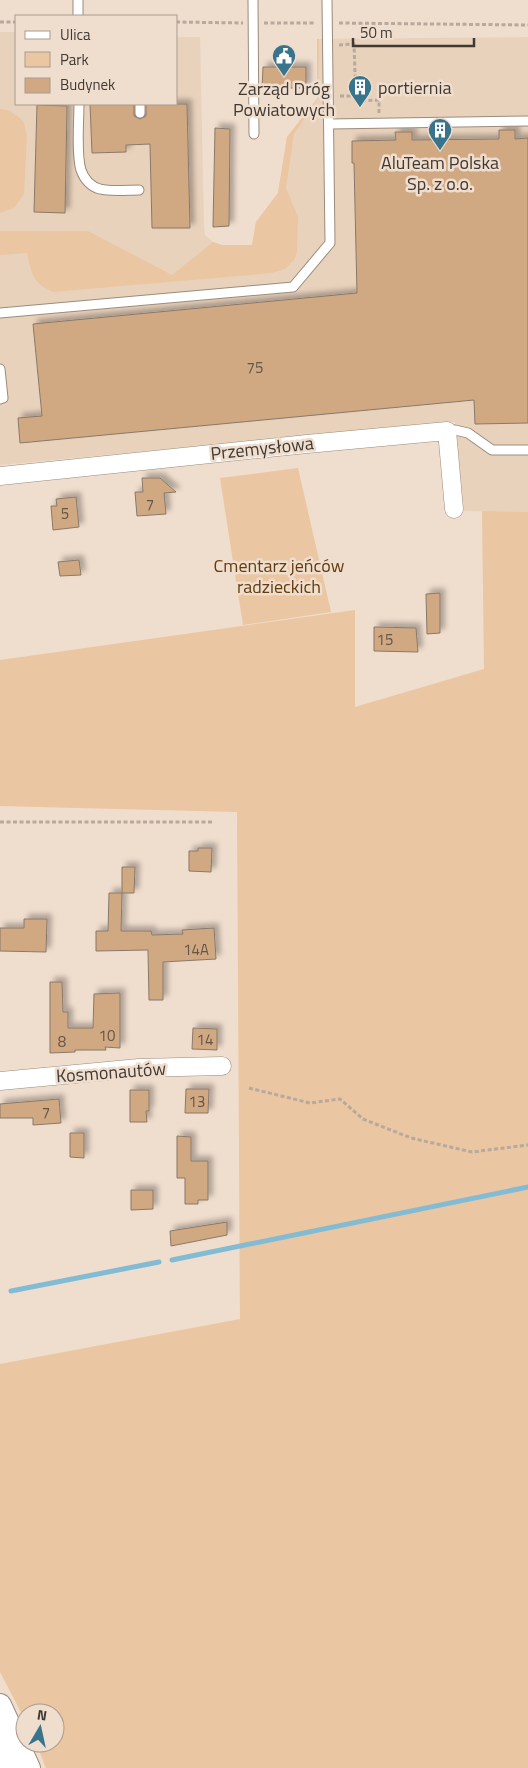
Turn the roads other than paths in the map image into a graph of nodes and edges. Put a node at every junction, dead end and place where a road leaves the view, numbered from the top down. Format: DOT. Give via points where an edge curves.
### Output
graph roads {
  1 [pos="78,0"];
  2 [pos="253,0"];
  3 [pos="327,0"];
  4 [pos="78,15"];
  5 [pos="79,105"];
  6 [pos="528,121"];
  7 [pos="329,124"];
  8 [pos="254,134"];
  9 [pos="139,190"];
  10 [pos="0,313"];
  11 [pos="0,369"];
  12 [pos="0,399"];
  13 [pos="447,431"];
  14 [pos="528,450"];
  15 [pos="0,476"];
  16 [pos="454,509"];
  17 [pos="222,1066"];
  18 [pos="0,1081"];
  19 [pos="0,1705"];
  20 [pos="0,1742"];
  21 [pos="10,1768"];
  22 [pos="29,1768"];
  1 -- 4 [label="lane"];
  2 -- 8 [label="lane"];
  3 -- 7 [label="lane"];
  5 -- 9 [label="lane" via="80,163 84,177 100,189"];
  6 -- 7 [label="lane"];
  7 -- 10 [label="lane" via="330,243 293,287"];
  11 -- 12 [label="lane" via="3,398"];
  13 -- 14 [label="lane" via="468,433 492,450"];
  13 -- 15 [label="street, Przemysłowa"];
  13 -- 16 [label="street"];
  17 -- 18 [label="street, Kosmonautów" via="139,1068"];
  19 -- 22 [label="street"];
  20 -- 21 [label="street"];
}
